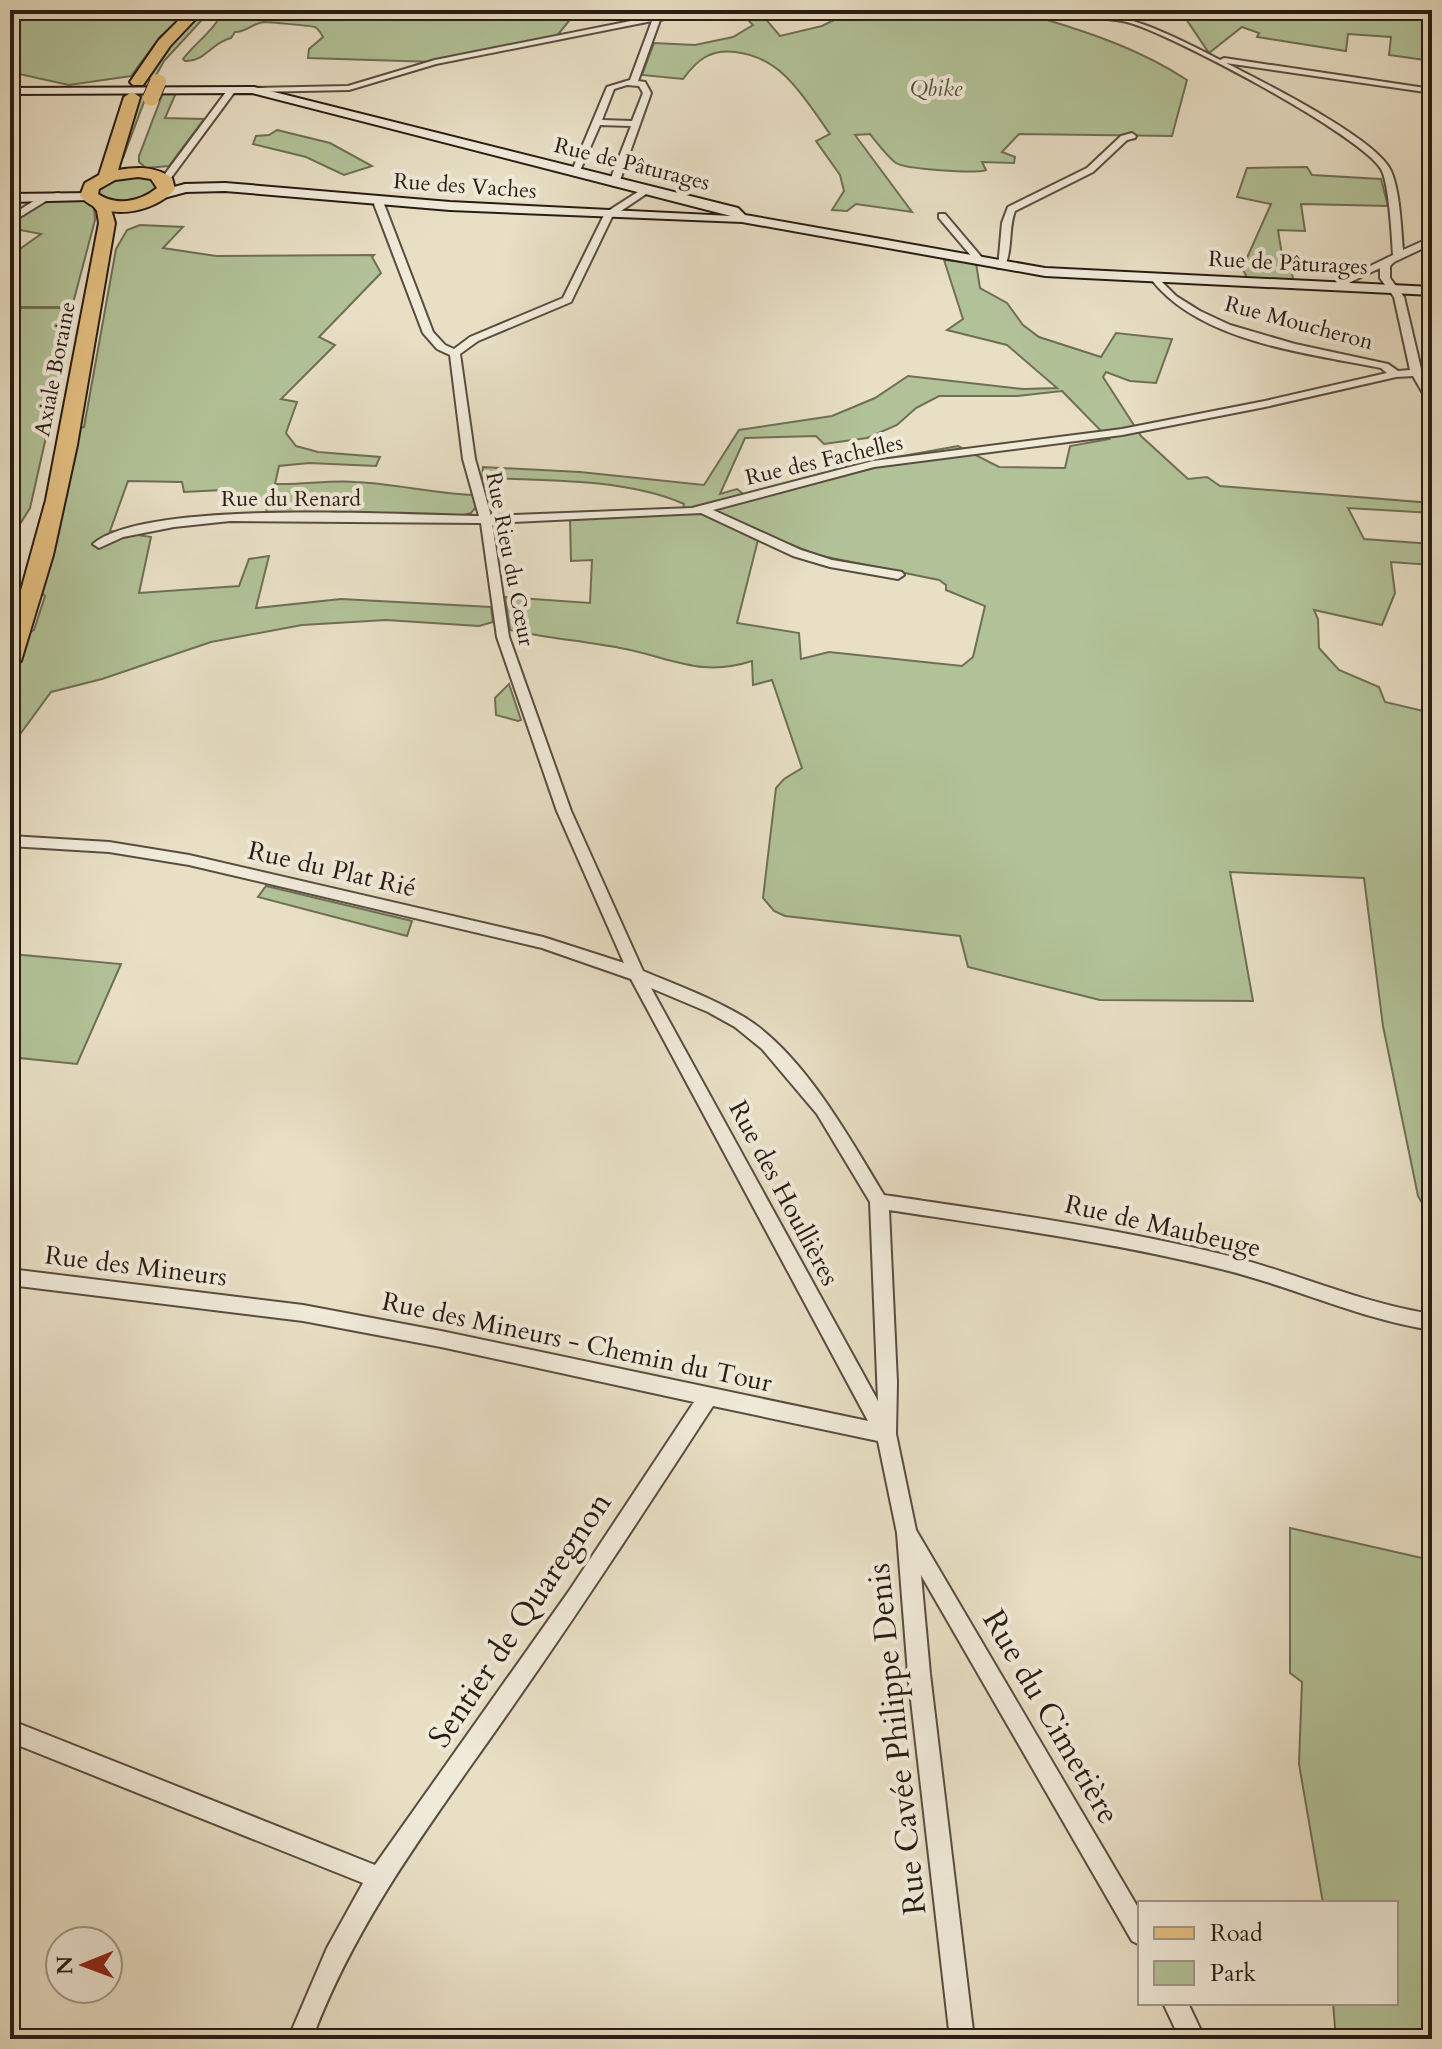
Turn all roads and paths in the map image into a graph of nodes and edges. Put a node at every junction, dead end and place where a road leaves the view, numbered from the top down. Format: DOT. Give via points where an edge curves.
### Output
graph roads {
  1 [pos="197,10"];
  2 [pos="216,10"];
  3 [pos="698,10"];
  4 [pos="1065,10"];
  5 [pos="657,18"];
  6 [pos="1202,55"];
  7 [pos="633,82"];
  8 [pos="232,90"];
  9 [pos="254,90"];
  10 [pos="10,91"];
  11 [pos="1432,91"];
  12 [pos="597,122"];
  13 [pos="637,124"];
  14 [pos="1132,136"];
  15 [pos="575,173"];
  16 [pos="163,180"];
  17 [pos="614,183"];
  18 [pos="97,190"];
  19 [pos="647,190"];
  20 [pos="63,194"];
  21 [pos="10,198"];
  22 [pos="381,200"];
  23 [pos="132,205"];
  24 [pos="608,215"];
  25 [pos="942,216"];
  26 [pos="741,218"];
  27 [pos="10,220"];
  28 [pos="107,223"];
  29 [pos="1432,240"];
  30 [pos="1394,258"];
  31 [pos="981,262"];
  32 [pos="1001,266"];
  33 [pos="1362,273"];
  34 [pos="1156,279"];
  35 [pos="1332,287"];
  36 [pos="1367,289"];
  37 [pos="1395,291"];
  38 [pos="1432,291"];
  39 [pos="455,353"];
  40 [pos="1416,372"];
  41 [pos="1432,372"];
  42 [pos="1396,374"];
  43 [pos="1432,400"];
  44 [pos="704,510"];
  45 [pos="486,520"];
  46 [pos="99,544"];
  47 [pos="898,575"];
  48 [pos="10,661"];
  49 [pos="10,841"];
  50 [pos="637,976"];
  51 [pos="879,1201"];
  52 [pos="10,1277"];
  53 [pos="256,1306"];
  54 [pos="1432,1322"];
  55 [pos="709,1395"];
  56 [pos="886,1434"];
  57 [pos="907,1533"];
  58 [pos="10,1731"];
  59 [pos="380,1878"];
  60 [pos="1138,1930"];
  61 [pos="1176,2005"];
  62 [pos="300,2039"];
  63 [pos="962,2039"];
  64 [pos="1193,2039"];
  1 -- 18 [label="highway" via="164,43 135,90"];
  2 -- 16 [label="highway" via="173,55 129,160"];
  3 -- 5 [label="street"];
  4 -- 6 [label="street" via="1138,22"];
  5 -- 7 [label="street"];
  5 -- 9 [label="street" via="435,62 349,88"];
  6 -- 11 [label="street"];
  6 -- 30 [label="street" via="1297,102 1378,159 1388,177"];
  7 -- 12 [label="street" via="611,87"];
  7 -- 13 [label="street" via="647,89"];
  8 -- 9 [label="street, Rue de Pâturages"];
  8 -- 10 [label="street, Rue de Pâturages"];
  8 -- 16 [label="street"];
  9 -- 15 [label="street, Rue de Pâturages"];
  12 -- 13 [label="street"];
  12 -- 15 [label="street"];
  13 -- 17 [label="street"];
  14 -- 32 [label="street" via="1090,170 1011,209"];
  15 -- 17 [label="street, Rue de Pâturages"];
  16 -- 18 [label="highway"];
  16 -- 22 [label="street, Rue des Vaches"];
  16 -- 23 [label="highway"];
  17 -- 19 [label="street, Rue de Pâturages"];
  18 -- 20 [label="street"];
  18 -- 23 [label="highway"];
  18 -- 28 [label="main road"];
  19 -- 24 [label="street"];
  19 -- 26 [label="street, Rue de Pâturages" via="736,212"];
  20 -- 21 [label="street"];
  20 -- 27 [label="street" via="43,199"];
  22 -- 24 [label="street, Rue des Vaches"];
  22 -- 39 [label="street" via="428,333"];
  23 -- 28 [label="main road"];
  24 -- 26 [label="street, Rue des Vaches"];
  24 -- 39 [label="street" via="567,300 474,339"];
  25 -- 31 [label="street"];
  26 -- 31 [label="street, Rue de Pâturages"];
  28 -- 48 [label="main road, Axiale Boraine" via="52,514"];
  29 -- 30 [label="street"];
  30 -- 33 [label="street"];
  30 -- 37 [label="street" via="1384,271"];
  31 -- 32 [label="street, Rue de Pâturages"];
  32 -- 34 [label="street, Rue de Pâturages"];
  33 -- 35 [label="street"];
  33 -- 36 [label="street"];
  34 -- 35 [label="street, Rue de Pâturages"];
  34 -- 42 [label="street, Rue Moucheron" via="1184,305 1223,326 1384,366"];
  35 -- 36 [label="street, Rue de Pâturages"];
  36 -- 37 [label="street, Rue de Pâturages"];
  37 -- 38 [label="street, Rue de Pâturages"];
  37 -- 40 [label="street"];
  39 -- 45 [label="street, Rue Rieu du Cœur" via="469,459"];
  40 -- 41 [label="street"];
  40 -- 42 [label="street, Rue des Fachelles"];
  40 -- 43 [label="street"];
  42 -- 44 [label="street, Rue des Fachelles" via="1122,432 873,464"];
  44 -- 45 [label="street, Rue des Fachelles"];
  44 -- 47 [label="street" via="797,553"];
  45 -- 46 [label="street, Rue du Renard" via="230,517 119,534"];
  45 -- 50 [label="street, Rue Rieu du Cœur" via="503,637 563,808"];
  49 -- 50 [label="street, Rue du Plat Rié" via="109,847 189,860 543,943"];
  50 -- 51 [label="street, Rue du Plat Rié" via="714,1008 768,1045 823,1109"];
  50 -- 56 [label="street, Rue des Houllières"];
  51 -- 54 [label="street, Rue de Maubeuge" via="1121,1239 1224,1262 1392,1316"];
  51 -- 56 [label="street"];
  52 -- 53 [label="street, Rue des Mineurs"];
  53 -- 55 [label="street, Rue des Mineurs - Chemin du Tour"];
  55 -- 56 [label="street, Rue des Mineurs - Chemin du Tour"];
  55 -- 59 [label="street, Sentier de Quaregnon" via="576,1598"];
  56 -- 57 [label="street, Rue Cavée Philippe Denis"];
  57 -- 60 [label="street, Rue du Cimetière"];
  57 -- 63 [label="street, Rue Cavée Philippe Denis"];
  58 -- 59 [label="street"];
  59 -- 62 [label="street, Sentier de Quaregnon" via="324,1974"];
  61 -- 64 [label="street"];
}
